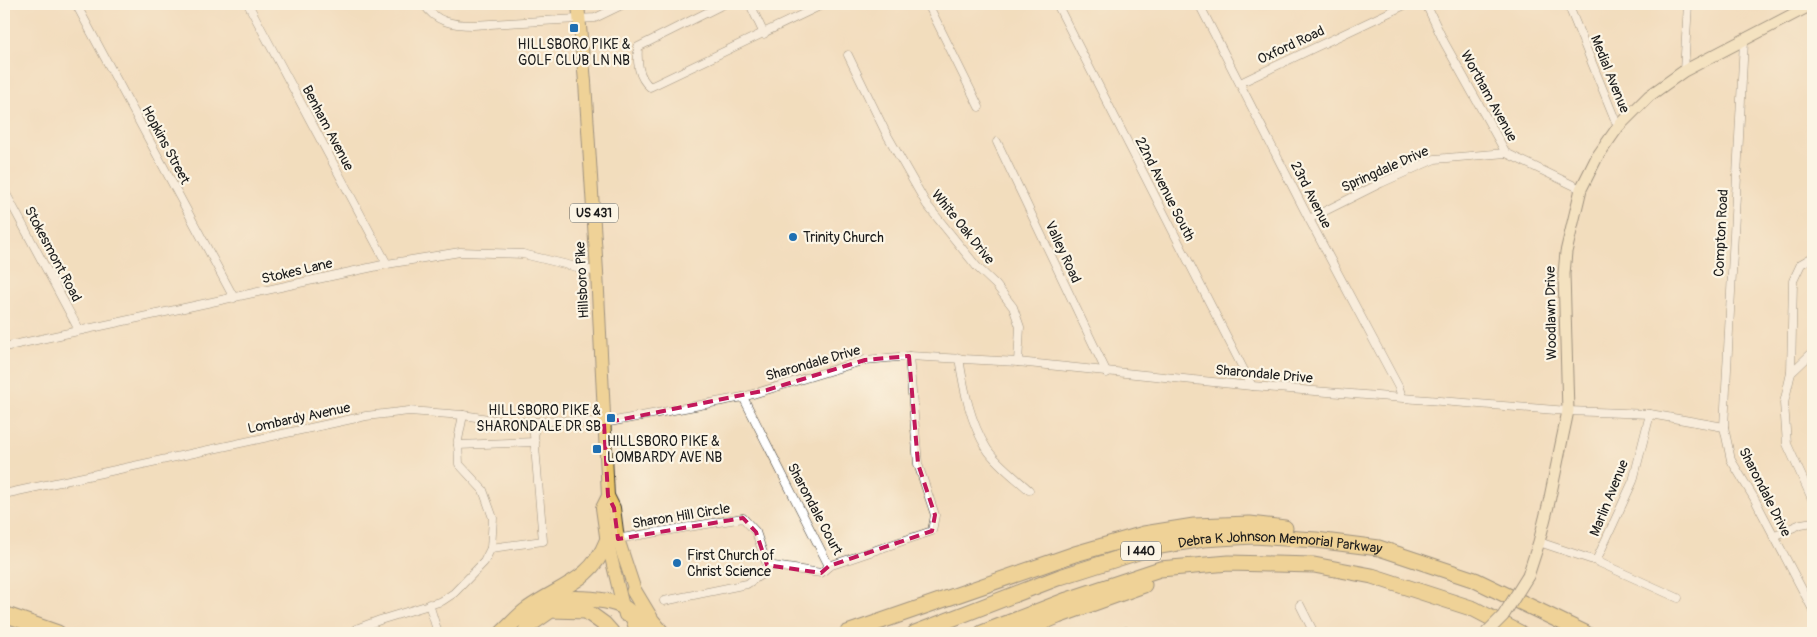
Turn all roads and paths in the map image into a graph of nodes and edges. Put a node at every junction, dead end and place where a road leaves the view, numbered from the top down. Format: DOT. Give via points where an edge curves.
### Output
graph roads {
  1 [pos="76,4"];
  2 [pos="248,4"];
  3 [pos="424,4"];
  4 [pos="578,4"];
  5 [pos="624,4"];
  6 [pos="724,4"];
  7 [pos="750,4"];
  8 [pos="824,4"];
  9 [pos="928,4"];
  10 [pos="1056,4"];
  11 [pos="1199,4"];
  12 [pos="1407,4"];
  13 [pos="1426,4"];
  14 [pos="1568,4"];
  15 [pos="1688,4"];
  16 [pos="1813,4"];
  17 [pos="581,20"];
  18 [pos="764,34"];
  19 [pos="1744,41"];
  20 [pos="848,55"];
  21 [pos="1684,71"];
  22 [pos="1240,83"];
  23 [pos="979,107"];
  24 [pos="1618,127"];
  25 [pos="997,142"];
  26 [pos="1506,153"];
  27 [pos="1581,189"];
  28 [pos="4,190"];
  29 [pos="1308,219"];
  30 [pos="1813,257"];
  31 [pos="387,264"];
  32 [pos="597,272"];
  33 [pos="234,298"];
  34 [pos="80,330"];
  35 [pos="4,346"];
  36 [pos="1813,352"];
  37 [pos="909,356"];
  38 [pos="959,358"];
  39 [pos="1018,362"];
  40 [pos="1791,372"];
  41 [pos="1107,373"];
  42 [pos="1252,386"];
  43 [pos="743,397"];
  44 [pos="1402,397"];
  45 [pos="1568,411"];
  46 [pos="463,414"];
  47 [pos="1650,414"];
  48 [pos="533,423"];
  49 [pos="604,423"];
  50 [pos="1724,427"];
  51 [pos="535,440"];
  52 [pos="458,445"];
  53 [pos="1028,490"];
  54 [pos="4,494"];
  55 [pos="1813,501"];
  56 [pos="1813,522"];
  57 [pos="1773,536"];
  58 [pos="612,540"];
  59 [pos="1539,542"];
  60 [pos="491,548"];
  61 [pos="1379,548"];
  62 [pos="1075,554"];
  63 [pos="1596,561"];
  64 [pos="1229,564"];
  65 [pos="767,565"];
  66 [pos="829,566"];
  67 [pos="634,591"];
  68 [pos="1678,598"];
  69 [pos="664,601"];
  70 [pos="539,603"];
  71 [pos="429,604"];
  72 [pos="1300,605"];
  73 [pos="623,607"];
  74 [pos="1813,610"];
  75 [pos="4,614"];
  76 [pos="58,633"];
  77 [pos="356,633"];
  78 [pos="438,633"];
  79 [pos="502,633"];
  80 [pos="524,633"];
  81 [pos="612,633"];
  82 [pos="631,633"];
  83 [pos="638,633"];
  84 [pos="649,633"];
  85 [pos="662,633"];
  86 [pos="847,633"];
  87 [pos="876,633"];
  88 [pos="914,633"];
  89 [pos="982,633"];
  90 [pos="1017,633"];
  91 [pos="1314,633"];
  92 [pos="1486,633"];
  93 [pos="1520,633"];
  94 [pos="1585,633"];
  1 -- 33 [label="street, Hopkins Street"];
  2 -- 31 [label="street, Benham Avenue"];
  3 -- 17 [label="street" via="441,21 456,25"];
  4 -- 17 [label="main road, Hillsboro Pike / US 431"];
  5 -- 17 [label="street" via="594,18"];
  6 -- 18 [label="street" via="638,47 637,60 645,83 650,87"];
  7 -- 18 [label="street"];
  8 -- 18 [label="street"];
  9 -- 23 [label="street"];
  10 -- 42 [label="street, 22nd Avenue South"];
  11 -- 22 [label="street, 23rd Avenue"];
  12 -- 22 [label="street, Oxford Road"];
  13 -- 26 [label="street, Wortham Avenue"];
  14 -- 24 [label="street, Medial Avenue"];
  15 -- 21 [label="street"];
  16 -- 19 [label="main road, Woodlawn Drive"];
  17 -- 32 [label="main road, Hillsboro Pike / US 431"];
  19 -- 21 [label="main road, Woodlawn Drive"];
  19 -- 50 [label="street, Compton Road"];
  20 -- 39 [label="street, White Oak Drive" via="886,133 927,205 1013,307 1020,326"];
  21 -- 24 [label="main road, Woodlawn Drive" via="1649,96"];
  22 -- 29 [label="street, 23rd Avenue"];
  24 -- 27 [label="main road, Woodlawn Drive" via="1597,157"];
  25 -- 41 [label="street, Valley Road"];
  26 -- 27 [label="street, Wortham Avenue"];
  26 -- 29 [label="street, Springdale Drive" via="1435,159"];
  27 -- 45 [label="main road, Woodlawn Drive" via="1564,274"];
  28 -- 34 [label="street, Stokesmont Road"];
  29 -- 44 [label="street, 23rd Avenue"];
  30 -- 40 [label="street" via="1801,264 1794,281"];
  31 -- 32 [label="street, Stokes Lane" via="460,252 523,254"];
  31 -- 33 [label="street, Stokes Lane"];
  32 -- 49 [label="main road, Hillsboro Pike / US 431"];
  33 -- 34 [label="street, Stokes Lane"];
  34 -- 35 [label="street, Stokes Lane"];
  36 -- 40 [label="street"];
  37 -- 38 [label="street, Sharondale Drive"];
  37 -- 43 [label="street, Sharondale Drive" via="865,360"];
  37 -- 66 [label="street, Sharondale Court" via="918,464 935,515 932,531"];
  38 -- 39 [label="street, Sharondale Drive"];
  38 -- 53 [label="street" via="971,414 988,451"];
  39 -- 41 [label="street, Sharondale Drive"];
  40 -- 55 [label="street" via="1784,403 1787,444"];
  41 -- 42 [label="street, Sharondale Drive"];
  42 -- 44 [label="street, Sharondale Drive"];
  43 -- 49 [label="street, Sharondale Drive"];
  43 -- 66 [label="street, Sharondale Court"];
  44 -- 45 [label="street, Sharondale Drive"];
  45 -- 47 [label="street, Sharondale Drive"];
  45 -- 59 [label="main road, Woodlawn Drive"];
  46 -- 48 [label="street, Lombardy Avenue"];
  46 -- 52 [label="street"];
  46 -- 54 [label="street, Lombardy Avenue" via="409,411 366,416"];
  47 -- 50 [label="street, Sharondale Drive"];
  47 -- 63 [label="street, Marlin Avenue" via="1633,481"];
  48 -- 49 [label="street, Lombardy Avenue"];
  48 -- 51 [label="street"];
  49 -- 58 [label="main road, Hillsboro Pike / US 431" via="608,496 602,508"];
  50 -- 57 [label="street, Sharondale Drive" via="1731,460"];
  51 -- 52 [label="street"];
  51 -- 60 [label="street" via="543,541"];
  52 -- 60 [label="street" via="459,464 484,490 492,518"];
  56 -- 57 [label="street"];
  57 -- 74 [label="street, Sharondale Drive"];
  58 -- 65 [label="street, Sharon Hill Circle" via="743,518 756,532"];
  58 -- 67 [label="main road, Hillsboro Pike / US 431"];
  58 -- 70 [label="highway" via="583,576"];
  58 -- 73 [label="main road, Hillsboro Pike / US 431"];
  59 -- 63 [label="street"];
  59 -- 92 [label="main road, Woodlawn Drive, bridge" via="1528,576 1503,616"];
  60 -- 71 [label="street" via="484,562 454,592 442,601"];
  61 -- 62 [label="highway" via="1316,532 1250,524 1186,527 1144,534"];
  61 -- 88 [label="highway, Debra K Johnson Memorial Parkway / I 440" via="1253,536 1203,539 1154,547 1060,577"];
  61 -- 94 [label="highway, Debra K Johnson Memorial Parkway / I 440" via="1474,580"];
  62 -- 86 [label="highway"];
  62 -- 87 [label="highway"];
  63 -- 68 [label="street"];
  64 -- 89 [label="highway, Debra K Johnson Memorial Parkway / I 440" via="1160,569"];
  64 -- 90 [label="highway" via="1161,579"];
  64 -- 93 [label="highway, Debra K Johnson Memorial Parkway / I 440" via="1314,566 1372,576 1474,608"];
  65 -- 66 [label="street" via="820,573"];
  65 -- 69 [label="street" via="762,574 747,584"];
  67 -- 84 [label="main road, Hillsboro Pike / US 431"];
  67 -- 85 [label="highway"];
  70 -- 73 [label="highway" via="561,598 589,598"];
  70 -- 79 [label="highway" via="527,609"];
  71 -- 77 [label="street" via="356,629"];
  71 -- 78 [label="street"];
  72 -- 91 [label="street"];
  73 -- 82 [label="main road, Hillsboro Pike / US 431"];
  73 -- 83 [label="highway" via="631,614"];
  75 -- 76 [label="highway"];
  80 -- 81 [label="highway" via="528,626 551,610 586,611"];
}
